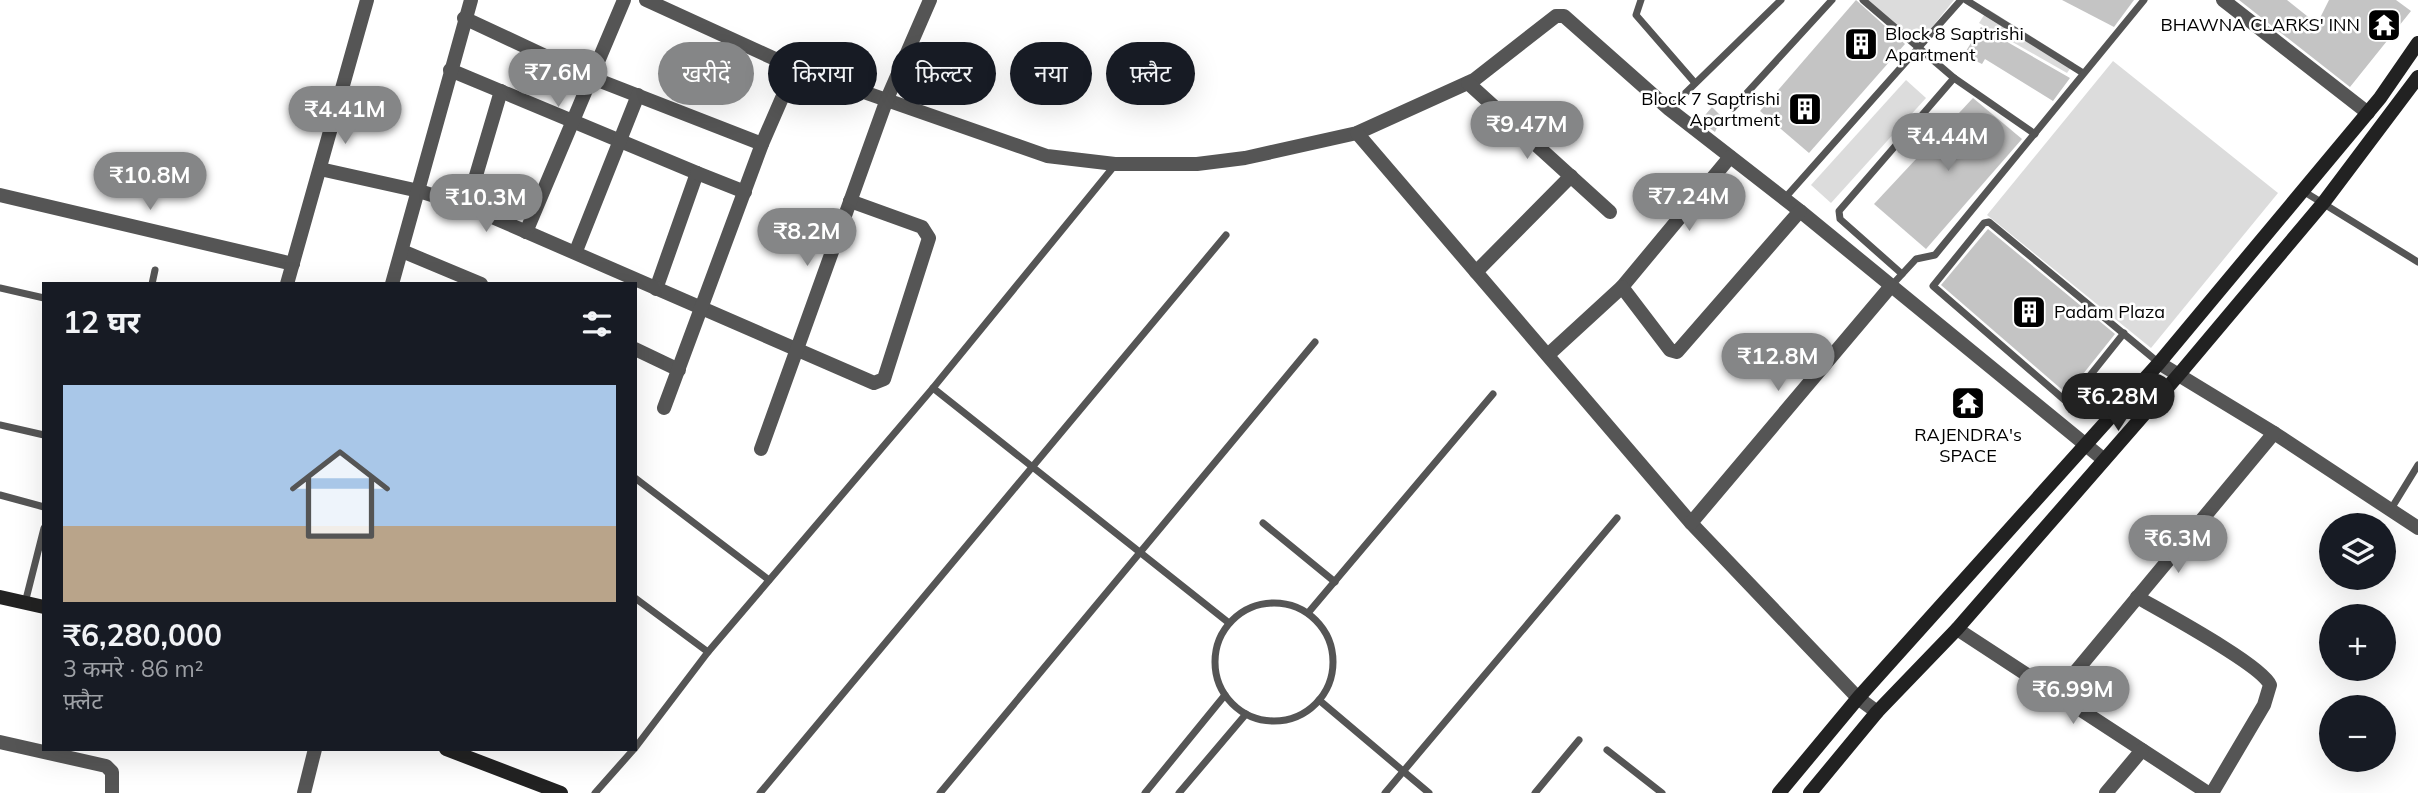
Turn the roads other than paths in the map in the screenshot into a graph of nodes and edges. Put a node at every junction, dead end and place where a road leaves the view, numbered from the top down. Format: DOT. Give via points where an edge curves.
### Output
graph roads {
  1 [pos="367,0"];
  2 [pos="471,0"];
  3 [pos="624,0"];
  4 [pos="646,0"];
  5 [pos="930,0"];
  6 [pos="1641,0"];
  7 [pos="1781,0"];
  8 [pos="1832,0"];
  9 [pos="1863,0"];
  10 [pos="1964,0"];
  11 [pos="2143,0"];
  12 [pos="2223,0"];
  13 [pos="464,18"];
  14 [pos="2418,43"];
  15 [pos="1919,47"];
  16 [pos="768,56"];
  17 [pos="450,70"];
  18 [pos="2082,73"];
  19 [pos="590,77"];
  20 [pos="2418,77"];
  21 [pos="1954,78"];
  22 [pos="1468,83"];
  23 [pos="1695,83"];
  24 [pos="501,92"];
  25 [pos="638,95"];
  26 [pos="877,96"];
  27 [pos="887,99"];
  28 [pos="779,105"];
  29 [pos="1733,108"];
  30 [pos="1669,109"];
  31 [pos="2368,113"];
  32 [pos="571,122"];
  33 [pos="1357,133"];
  34 [pos="2035,134"];
  35 [pos="619,142"];
  36 [pos="762,144"];
  37 [pos="1730,157"];
  38 [pos="1115,164"];
  39 [pos="320,169"];
  40 [pos="697,173"];
  41 [pos="1571,176"];
  42 [pos="419,191"];
  43 [pos="2303,191"];
  44 [pos="745,192"];
  45 [pos="0,195"];
  46 [pos="1784,199"];
  47 [pos="850,201"];
  48 [pos="2324,202"];
  49 [pos="467,206"];
  50 [pos="1800,211"];
  51 [pos="1611,212"];
  52 [pos="526,232"];
  53 [pos="1226,235"];
  54 [pos="402,251"];
  55 [pos="576,251"];
  56 [pos="2418,262"];
  57 [pos="293,264"];
  58 [pos="155,270"];
  59 [pos="1476,272"];
  60 [pos="1902,274"];
  61 [pos="449,277"];
  62 [pos="152,282"];
  63 [pos="288,282"];
  64 [pos="393,282"];
  65 [pos="472,282"];
  66 [pos="1891,286"];
  67 [pos="1622,287"];
  68 [pos="0,288"];
  69 [pos="656,289"];
  70 [pos="42,298"];
  71 [pos="702,310"];
  72 [pos="2124,333"];
  73 [pos="1315,342"];
  74 [pos="637,350"];
  75 [pos="796,351"];
  76 [pos="1549,354"];
  77 [pos="2159,363"];
  78 [pos="679,370"];
  79 [pos="2177,377"];
  80 [pos="933,388"];
  81 [pos="1493,394"];
  82 [pos="664,408"];
  83 [pos="0,425"];
  84 [pos="2274,433"];
  85 [pos="42,435"];
  86 [pos="2084,444"];
  87 [pos="761,449"];
  88 [pos="2103,460"];
  89 [pos="2418,465"];
  90 [pos="1034,467"];
  91 [pos="637,480"];
  92 [pos="0,495"];
  93 [pos="42,506"];
  94 [pos="2391,509"];
  95 [pos="1617,519"];
  96 [pos="1263,523"];
  97 [pos="1691,523"];
  98 [pos="2418,528"];
  99 [pos="42,536"];
  100 [pos="1140,552"];
  101 [pos="769,580"];
  102 [pos="1335,582"];
  103 [pos="0,597"];
  104 [pos="2137,597"];
  105 [pos="637,599"];
  106 [pos="26,603"];
  107 [pos="42,607"];
  108 [pos="1308,613"];
  109 [pos="1229,623"];
  110 [pos="1957,629"];
  111 [pos="708,652"];
  112 [pos="2057,694"];
  113 [pos="1225,695"];
  114 [pos="1858,698"];
  115 [pos="1319,700"];
  116 [pos="1877,712"];
  117 [pos="1246,714"];
  118 [pos="1579,740"];
  119 [pos="0,742"];
  120 [pos="637,745"];
  121 [pos="1607,750"];
  122 [pos="2142,750"];
  123 [pos="314,751"];
  124 [pos="451,751"];
  125 [pos="632,751"];
  126 [pos="1404,771"];
  127 [pos="112,793"];
  128 [pos="304,793"];
  129 [pos="561,793"];
  130 [pos="595,793"];
  131 [pos="760,793"];
  132 [pos="940,793"];
  133 [pos="1144,793"];
  134 [pos="1179,793"];
  135 [pos="1385,793"];
  136 [pos="1429,793"];
  137 [pos="1535,793"];
  138 [pos="1662,793"];
  139 [pos="1779,793"];
  140 [pos="1810,793"];
  141 [pos="2106,793"];
  142 [pos="2210,793"];
  1 -- 39 [label="street"];
  2 -- 13 [label="street"];
  3 -- 19 [label="street"];
  4 -- 16 [label="street"];
  5 -- 27 [label="street"];
  6 -- 23 [label="lane" via="1636,15"];
  7 -- 23 [label="lane"];
  8 -- 29 [label="lane"];
  9 -- 15 [label="lane"];
  10 -- 15 [label="lane"];
  10 -- 18 [label="lane"];
  11 -- 18 [label="lane"];
  12 -- 31 [label="street"];
  13 -- 17 [label="street"];
  13 -- 19 [label="street"];
  14 -- 31 [label="street"];
  15 -- 21 [label="lane"];
  15 -- 46 [label="lane"];
  17 -- 24 [label="street"];
  17 -- 42 [label="street"];
  18 -- 34 [label="lane"];
  19 -- 25 [label="street"];
  19 -- 32 [label="street"];
  20 -- 48 [label="street"];
  21 -- 34 [label="lane"];
  21 -- 60 [label="lane" via="1839,211 1840,219"];
  22 -- 30 [label="street" via="1561,15"];
  22 -- 33 [label="street"];
  22 -- 41 [label="street"];
  23 -- 30 [label="lane"];
  24 -- 32 [label="street"];
  24 -- 49 [label="street"];
  25 -- 35 [label="street"];
  25 -- 36 [label="street"];
  26 -- 27 [label="street"];
  27 -- 38 [label="street" via="1046,156"];
  27 -- 47 [label="street"];
  28 -- 36 [label="street"];
  30 -- 37 [label="street"];
  31 -- 43 [label="street"];
  32 -- 35 [label="street"];
  32 -- 52 [label="street"];
  33 -- 38 [label="street" via="1245,158 1197,164"];
  33 -- 59 [label="street"];
  34 -- 60 [label="lane" via="1935,255 1916,259"];
  35 -- 40 [label="street"];
  35 -- 55 [label="street"];
  36 -- 44 [label="street"];
  37 -- 46 [label="street"];
  37 -- 67 [label="street"];
  38 -- 80 [label="lane"];
  39 -- 42 [label="street"];
  39 -- 57 [label="street"];
  40 -- 44 [label="street"];
  40 -- 69 [label="street"];
  41 -- 51 [label="street"];
  41 -- 59 [label="street"];
  42 -- 49 [label="street"];
  42 -- 54 [label="street"];
  43 -- 48 [label="lane"];
  43 -- 77 [label="street"];
  44 -- 71 [label="street"];
  45 -- 57 [label="street"];
  46 -- 50 [label="street"];
  47 -- 75 [label="street"];
  47 -- 75 [label="street" via="922,227 929,238 884,379 874,383"];
  48 -- 56 [label="lane"];
  48 -- 79 [label="street"];
  49 -- 52 [label="street"];
  50 -- 66 [label="street"];
  50 -- 67 [label="street" via="1677,352 1670,350"];
  52 -- 55 [label="street"];
  53 -- 90 [label="lane"];
  54 -- 61 [label="street"];
  54 -- 64 [label="street"];
  55 -- 69 [label="street"];
  57 -- 63 [label="street"];
  58 -- 62 [label="lane"];
  59 -- 76 [label="street"];
  60 -- 66 [label="lane"];
  61 -- 65 [label="street"];
  66 -- 86 [label="street"];
  66 -- 97 [label="street"];
  67 -- 76 [label="street"];
  68 -- 70 [label="lane"];
  69 -- 71 [label="street"];
  71 -- 75 [label="street"];
  71 -- 78 [label="street"];
  72 -- 72 [label="lane" via="1989,222 1933,286 2068,402"];
  72 -- 77 [label="lane"];
  73 -- 100 [label="lane"];
  74 -- 78 [label="street"];
  75 -- 87 [label="street"];
  76 -- 97 [label="street"];
  77 -- 79 [label="street"];
  77 -- 86 [label="street"];
  78 -- 82 [label="street"];
  79 -- 84 [label="street"];
  79 -- 88 [label="street"];
  80 -- 90 [label="lane"];
  80 -- 101 [label="lane"];
  81 -- 102 [label="lane"];
  83 -- 85 [label="lane"];
  84 -- 94 [label="street"];
  84 -- 104 [label="street"];
  86 -- 88 [label="street"];
  86 -- 114 [label="street"];
  88 -- 110 [label="street"];
  89 -- 94 [label="lane"];
  90 -- 100 [label="lane"];
  90 -- 131 [label="lane"];
  91 -- 101 [label="lane"];
  92 -- 93 [label="lane"];
  94 -- 98 [label="street"];
  95 -- 126 [label="lane"];
  96 -- 102 [label="lane"];
  97 -- 114 [label="street"];
  99 -- 106 [label="lane"];
  100 -- 109 [label="lane"];
  100 -- 132 [label="lane"];
  101 -- 111 [label="lane"];
  102 -- 108 [label="lane"];
  103 -- 106 [label="street"];
  104 -- 112 [label="street"];
  104 -- 142 [label="street" via="2268,679 2264,705"];
  105 -- 111 [label="lane"];
  106 -- 107 [label="street"];
  108 -- 109 [label="lane" via="1293,605 1258,604"];
  108 -- 115 [label="lane" via="1324,632 1333,654 1330,678"];
  109 -- 113 [label="lane" via="1214,658"];
  110 -- 112 [label="street"];
  110 -- 116 [label="street"];
  111 -- 120 [label="lane"];
  112 -- 122 [label="street"];
  113 -- 117 [label="lane"];
  113 -- 133 [label="lane"];
  114 -- 116 [label="street"];
  114 -- 139 [label="street"];
  115 -- 117 [label="lane" via="1300,714 1277,721"];
  115 -- 126 [label="lane"];
  116 -- 140 [label="street"];
  117 -- 134 [label="lane"];
  118 -- 137 [label="lane"];
  119 -- 127 [label="street" via="106,766 112,772"];
  121 -- 138 [label="lane"];
  122 -- 141 [label="street"];
  122 -- 142 [label="street"];
  123 -- 128 [label="street"];
  124 -- 129 [label="street"];
  125 -- 130 [label="lane"];
  126 -- 135 [label="lane"];
  126 -- 136 [label="lane"];
}
